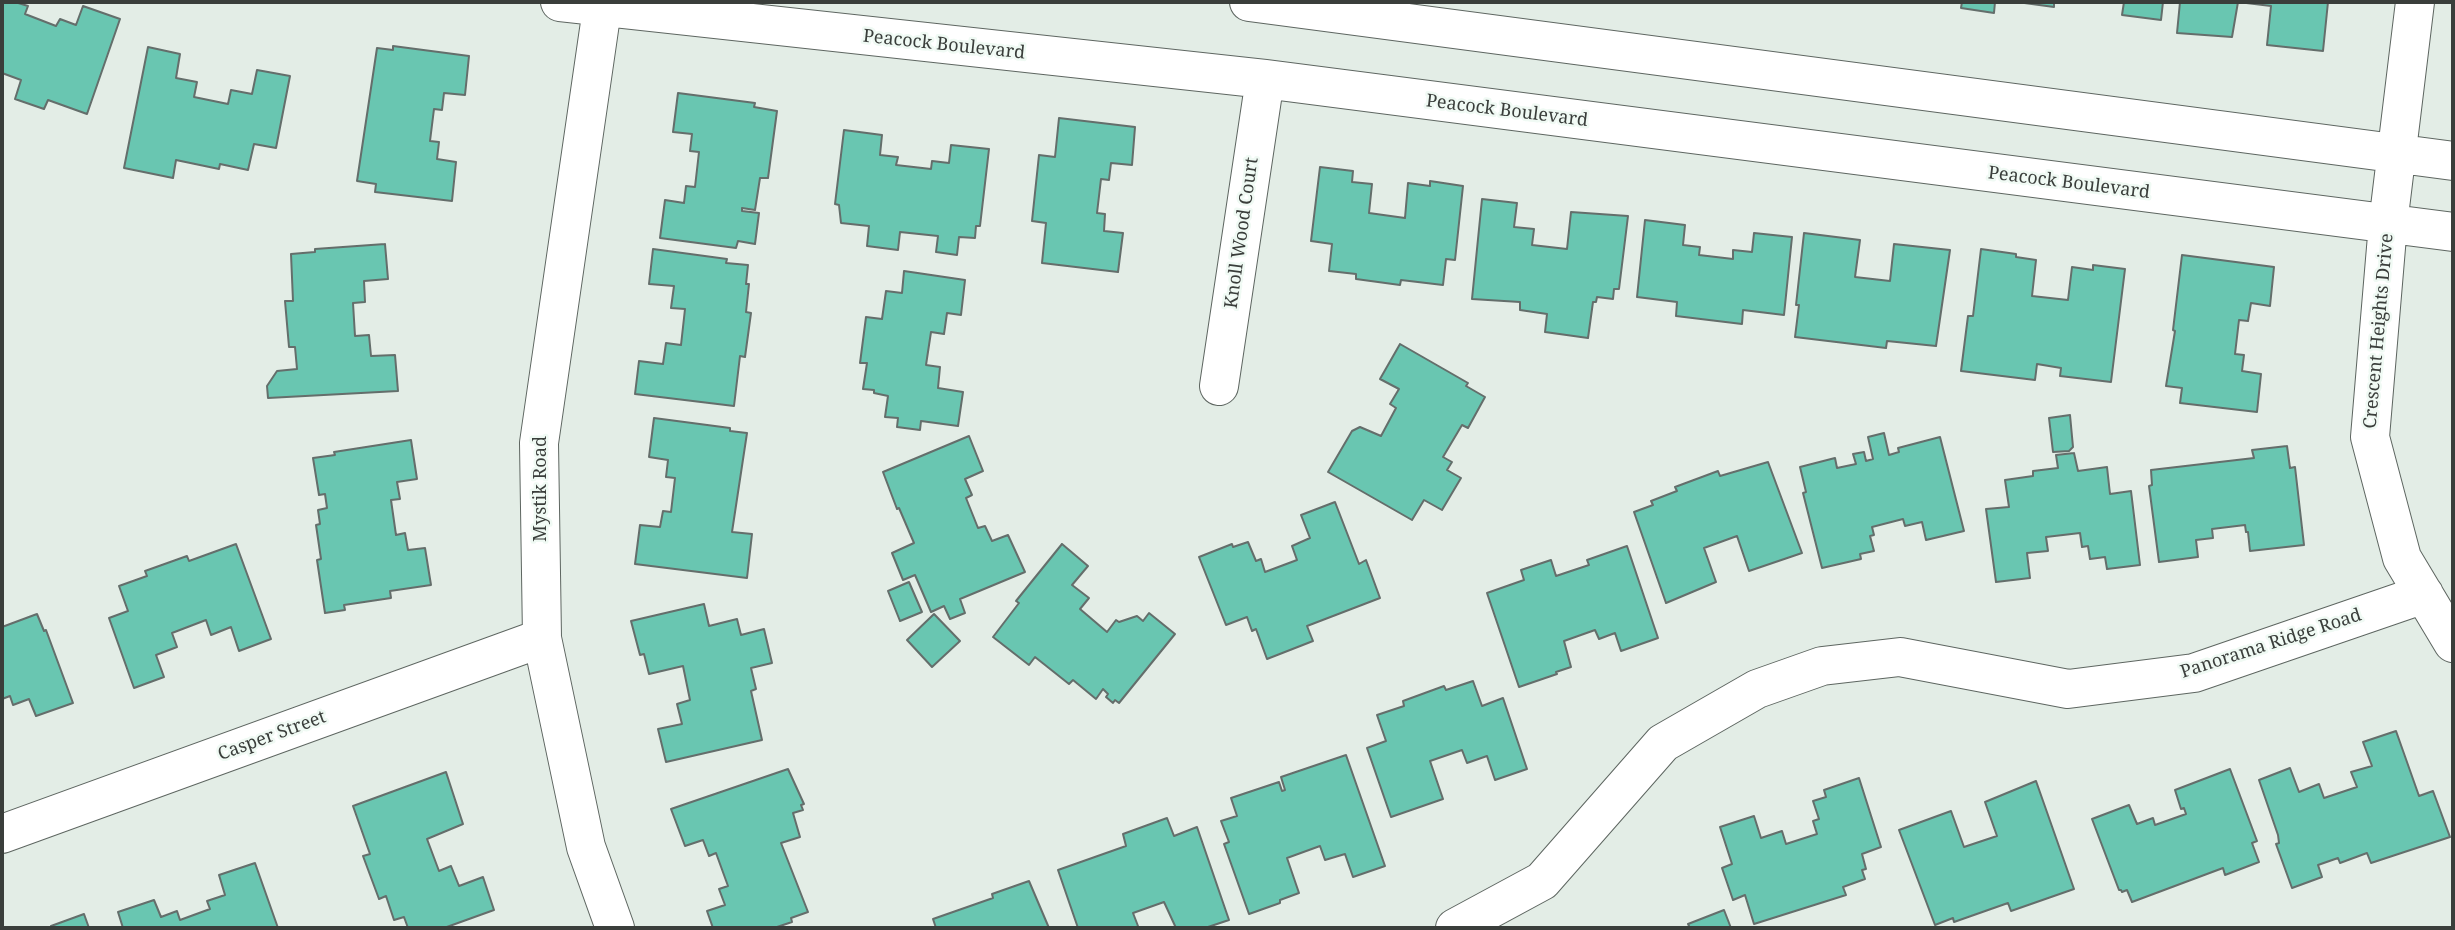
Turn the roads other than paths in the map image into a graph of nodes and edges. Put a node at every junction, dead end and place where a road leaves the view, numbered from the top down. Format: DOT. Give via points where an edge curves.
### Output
graph roads {
  1 [pos="560,2"];
  2 [pos="1249,2"];
  3 [pos="2415,2"];
  4 [pos="602,5"];
  5 [pos="1265,79"];
  6 [pos="2397,155"];
  7 [pos="2453,161"];
  8 [pos="2388,224"];
  9 [pos="2453,232"];
  10 [pos="1219,386"];
  11 [pos="2424,593"];
  12 [pos="542,638"];
  13 [pos="2453,643"];
  14 [pos="2,834"];
  15 [pos="615,928"];
  16 [pos="1455,928"];
  1 -- 4 [label="street, Peacock Boulevard"];
  2 -- 6 [label="street"];
  3 -- 6 [label="street, Crescent Heights Drive"];
  4 -- 5 [label="street, Peacock Boulevard"];
  4 -- 12 [label="street, Mystik Road" via="539,443"];
  5 -- 8 [label="street, Peacock Boulevard"];
  5 -- 10 [label="street, Knoll Wood Court"];
  6 -- 7 [label="street"];
  6 -- 8 [label="street, Crescent Heights Drive"];
  8 -- 9 [label="street, Peacock Boulevard"];
  8 -- 11 [label="street, Crescent Heights Drive" via="2370,437 2402,558"];
  11 -- 13 [label="street, Crescent Heights Drive"];
  11 -- 16 [label="street, Panorama Ridge Road" via="2194,673 2068,689 1900,657 1822,666 1757,689 1663,743 1542,880"];
  12 -- 14 [label="street, Casper Street"];
  12 -- 15 [label="street, Mystik Road" via="586,847"];
}
